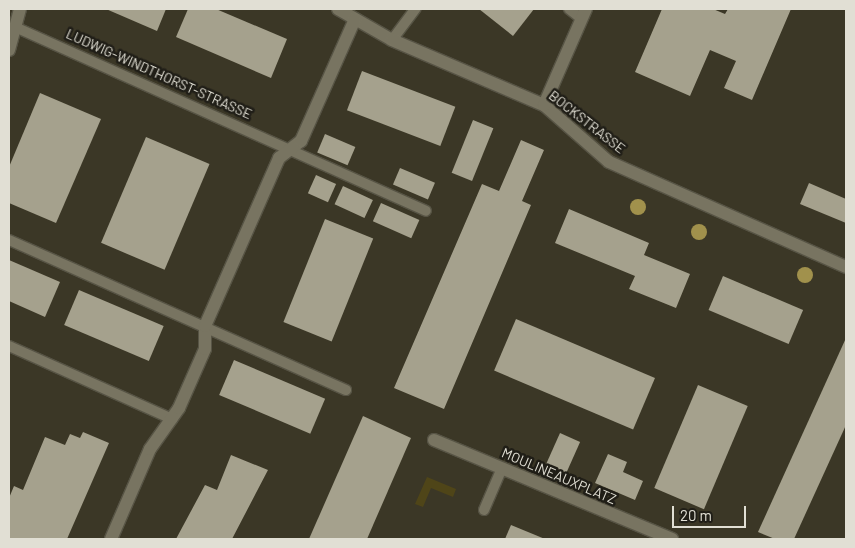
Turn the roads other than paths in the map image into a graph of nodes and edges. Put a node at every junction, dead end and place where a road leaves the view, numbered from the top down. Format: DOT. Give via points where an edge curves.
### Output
graph roads {
  1 [pos="20,9"];
  2 [pos="338,9"];
  3 [pos="416,9"];
  4 [pos="569,9"];
  5 [pos="584,14"];
  6 [pos="355,19"];
  7 [pos="15,27"];
  8 [pos="392,40"];
  9 [pos="9,50"];
  10 [pos="544,105"];
  11 [pos="291,150"];
  12 [pos="426,210"];
  13 [pos="9,240"];
  14 [pos="846,267"];
  15 [pos="205,326"];
  16 [pos="9,346"];
  17 [pos="346,390"];
  18 [pos="172,419"];
  19 [pos="434,440"];
  20 [pos="502,468"];
  21 [pos="484,510"];
  22 [pos="111,539"];
  23 [pos="672,539"];
  1 -- 7 [label="street"];
  2 -- 6 [label="street, BOCKSTRASSE"];
  3 -- 8 [label="lane"];
  4 -- 5 [label="lane"];
  5 -- 10 [label="street"];
  6 -- 8 [label="street, BOCKSTRASSE"];
  6 -- 11 [label="street" via="302,141"];
  7 -- 9 [label="street"];
  7 -- 11 [label="lane, LUDWIG-WINDTHORST-STRASSE"];
  8 -- 10 [label="street, BOCKSTRASSE"];
  10 -- 14 [label="street, BOCKSTRASSE" via="609,162"];
  11 -- 12 [label="lane, LUDWIG-WINDTHORST-STRASSE"];
  11 -- 15 [label="street" via="279,158"];
  13 -- 15 [label="lane"];
  15 -- 17 [label="lane"];
  15 -- 18 [label="street" via="205,349"];
  16 -- 18 [label="lane"];
  18 -- 22 [label="street" via="150,449"];
  19 -- 20 [label="street, MOULINEAUXPLATZ"];
  20 -- 21 [label="lane"];
  20 -- 23 [label="street, MOULINEAUXPLATZ"];
}
